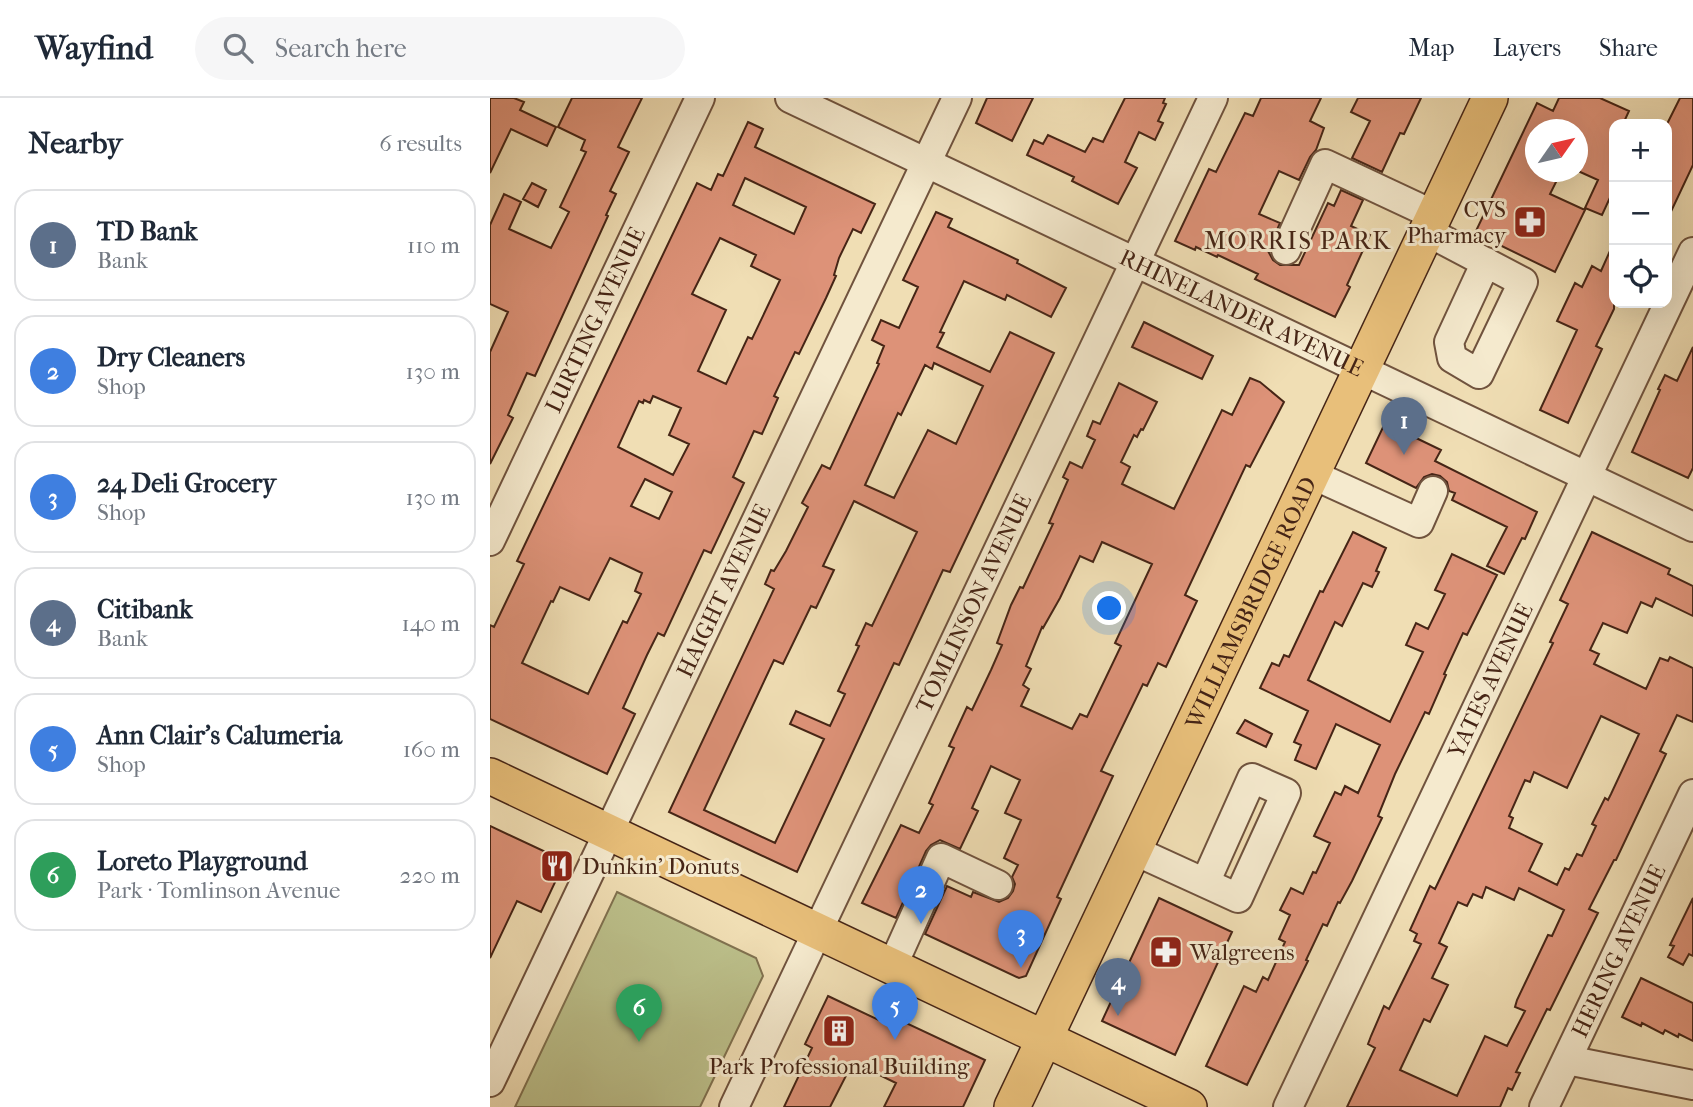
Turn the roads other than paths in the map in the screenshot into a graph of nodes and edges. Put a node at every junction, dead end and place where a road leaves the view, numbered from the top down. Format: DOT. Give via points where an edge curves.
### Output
graph roads {
  1 [pos="700,98"];
  2 [pos="790,98"];
  3 [pos="957,98"];
  4 [pos="1213,98"];
  5 [pos="1490,98"];
  6 [pos="926,163"];
  7 [pos="1430,223"];
  8 [pos="1286,250"];
  9 [pos="1693,252"];
  10 [pos="1136,262"];
  11 [pos="1486,262"];
  12 [pos="1362,368"];
  13 [pos="1467,368"];
  14 [pos="1445,409"];
  15 [pos="1311,474"];
  16 [pos="1586,477"];
  17 [pos="1433,491"];
  18 [pos="1693,527"];
  19 [pos="490,541"];
  20 [pos="490,776"];
  21 [pos="1693,794"];
  22 [pos="608,832"];
  23 [pos="1133,850"];
  24 [pos="1205,883"];
  25 [pos="998,885"];
  26 [pos="818,931"];
  27 [pos="892,967"];
  28 [pos="1044,1038"];
  29 [pos="1567,1060"];
  30 [pos="490,1082"];
  31 [pos="1693,1085"];
  32 [pos="734,1107"];
  33 [pos="1012,1107"];
  34 [pos="1189,1107"];
  35 [pos="1288,1107"];
  36 [pos="1544,1107"];
  1 -- 19 [label="street, LURTING AVENUE"];
  2 -- 6 [label="street, RHINELANDER AVENUE"];
  3 -- 6 [label="street, HAIGHT AVENUE"];
  4 -- 10 [label="street, TOMLINSON AVENUE"];
  5 -- 7 [label="main road, WILLIAMSBRIDGE ROAD"];
  6 -- 10 [label="street, RHINELANDER AVENUE"];
  6 -- 22 [label="street, HAIGHT AVENUE"];
  7 -- 8 [label="street" via="1325,164"];
  7 -- 11 [label="street"];
  7 -- 12 [label="main road, WILLIAMSBRIDGE ROAD"];
  9 -- 16 [label="street, YATES AVENUE"];
  10 -- 12 [label="street, RHINELANDER AVENUE"];
  10 -- 26 [label="street, TOMLINSON AVENUE"];
  11 -- 13 [label="street" via="1448,342 1452,358"];
  11 -- 13 [label="street" via="1523,282 1479,374"];
  12 -- 14 [label="street, RHINELANDER AVENUE"];
  12 -- 15 [label="main road, WILLIAMSBRIDGE ROAD"];
  13 -- 14 [label="street"];
  14 -- 16 [label="street, RHINELANDER AVENUE"];
  15 -- 17 [label="street" via="1419,523"];
  15 -- 23 [label="main road, WILLIAMSBRIDGE ROAD"];
  16 -- 18 [label="street, RHINELANDER AVENUE"];
  16 -- 35 [label="street, YATES AVENUE"];
  20 -- 22 [label="main road"];
  21 -- 29 [label="street, HERING AVENUE"];
  22 -- 26 [label="main road"];
  22 -- 30 [label="street, HAIGHT AVENUE"];
  23 -- 24 [label="street"];
  23 -- 28 [label="main road, WILLIAMSBRIDGE ROAD"];
  24 -- 24 [label="street" via="1252,778 1286,793 1238,898"];
  25 -- 27 [label="street" via="941,858"];
  26 -- 27 [label="main road"];
  26 -- 32 [label="street, TOMLINSON AVENUE"];
  27 -- 28 [label="main road"];
  28 -- 33 [label="main road, WILLIAMSBRIDGE ROAD"];
  28 -- 34 [label="main road"];
  29 -- 31 [label="street"];
  29 -- 36 [label="street, HERING AVENUE"];
}
